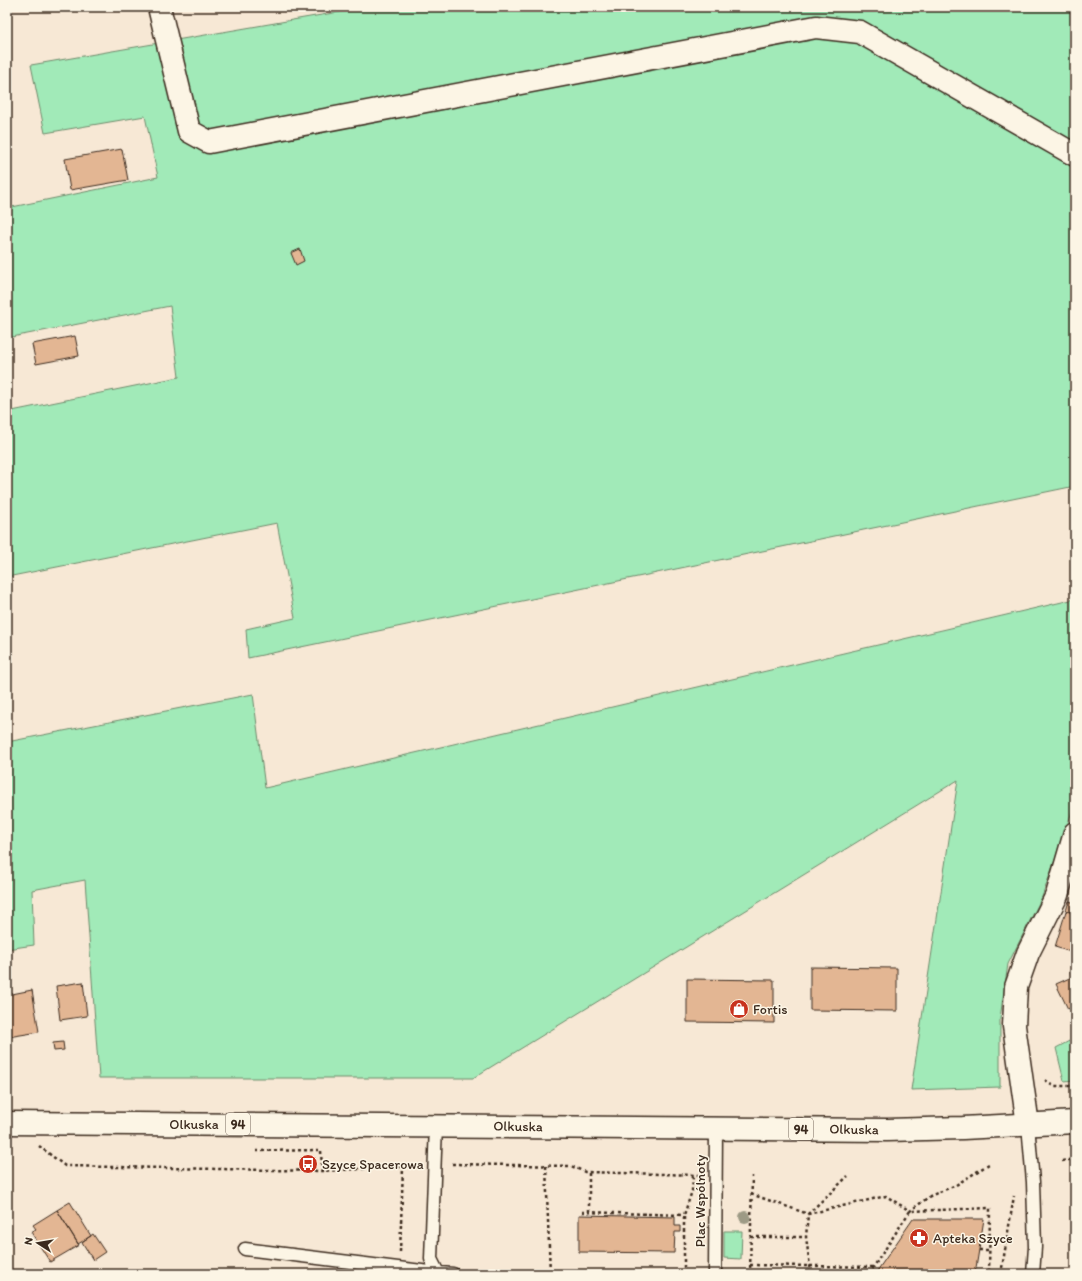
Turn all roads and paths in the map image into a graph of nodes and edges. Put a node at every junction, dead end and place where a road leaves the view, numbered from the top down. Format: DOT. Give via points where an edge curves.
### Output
graph roads {
  1 [pos="159,7"];
  2 [pos="1075,155"];
  3 [pos="1075,833"];
  4 [pos="1041,1076"];
  5 [pos="1075,1086"];
  6 [pos="1075,1122"];
  7 [pos="7,1123"];
  8 [pos="436,1125"];
  9 [pos="1028,1125"];
  10 [pos="716,1128"];
  11 [pos="36,1144"];
  12 [pos="256,1151"];
  13 [pos="1075,1159"];
  14 [pos="1062,1162"];
  15 [pos="434,1164"];
  16 [pos="989,1164"];
  17 [pos="546,1166"];
  18 [pos="403,1167"];
  19 [pos="322,1171"];
  20 [pos="589,1172"];
  21 [pos="693,1175"];
  22 [pos="704,1175"];
  23 [pos="752,1176"];
  24 [pos="848,1176"];
  25 [pos="1015,1190"];
  26 [pos="751,1194"];
  27 [pos="910,1211"];
  28 [pos="582,1212"];
  29 [pos="588,1212"];
  30 [pos="808,1214"];
  31 [pos="684,1215"];
  32 [pos="751,1237"];
  33 [pos="806,1237"];
  34 [pos="245,1249"];
  35 [pos="979,1250"];
  36 [pos="990,1250"];
  37 [pos="750,1265"];
  38 [pos="811,1265"];
  39 [pos="873,1267"];
  40 [pos="400,1268"];
  41 [pos="438,1272"];
  42 [pos="453,1274"];
  43 [pos="550,1274"];
  44 [pos="684,1274"];
  45 [pos="715,1274"];
  46 [pos="750,1274"];
  47 [pos="811,1274"];
  48 [pos="869,1274"];
  49 [pos="989,1274"];
  50 [pos="1002,1274"];
  51 [pos="1033,1274"];
  1 -- 2 [label="street" via="189,131 209,142 816,27 860,32"];
  3 -- 9 [label="street" via="1057,895 1028,952 1016,986 1014,1026"];
  4 -- 5 [label="path" via="1055,1086"];
  6 -- 9 [label="street, 94"];
  7 -- 8 [label="street, Olkuska / 94"];
  8 -- 10 [label="street, Olkuska / 94"];
  8 -- 15 [label="lane"];
  9 -- 10 [label="street, Olkuska / 94" via="887,1130"];
  9 -- 51 [label="lane" via="1033,1182"];
  10 -- 45 [label="lane, Plac Wspólnoty"];
  11 -- 19 [label="path" via="65,1166"];
  12 -- 19 [label="path" via="321,1150"];
  13 -- 14 [label="path"];
  15 -- 17 [label="path"];
  15 -- 18 [label="path"];
  15 -- 41 [label="lane" via="431,1259"];
  16 -- 27 [label="path" via="956,1185 930,1196"];
  17 -- 20 [label="path" via="571,1166"];
  17 -- 43 [label="path"];
  18 -- 19 [label="path"];
  18 -- 40 [label="path"];
  20 -- 21 [label="path"];
  20 -- 29 [label="path"];
  21 -- 22 [label="path"];
  21 -- 31 [label="path" via="692,1191"];
  23 -- 26 [label="path"];
  24 -- 30 [label="path"];
  25 -- 50 [label="path"];
  26 -- 30 [label="path"];
  26 -- 32 [label="path"];
  27 -- 30 [label="path" via="886,1196"];
  27 -- 36 [label="path" via="990,1208"];
  27 -- 39 [label="path"];
  28 -- 29 [label="path"];
  29 -- 31 [label="path"];
  30 -- 33 [label="path"];
  31 -- 44 [label="path"];
  32 -- 33 [label="path"];
  32 -- 37 [label="path"];
  33 -- 38 [label="path"];
  34 -- 40 [label="lane"];
  35 -- 36 [label="path"];
  36 -- 49 [label="path"];
  37 -- 38 [label="path"];
  37 -- 46 [label="path"];
  38 -- 39 [label="path"];
  38 -- 47 [label="path"];
  39 -- 48 [label="path"];
  40 -- 41 [label="lane"];
  41 -- 42 [label="lane"];
}
